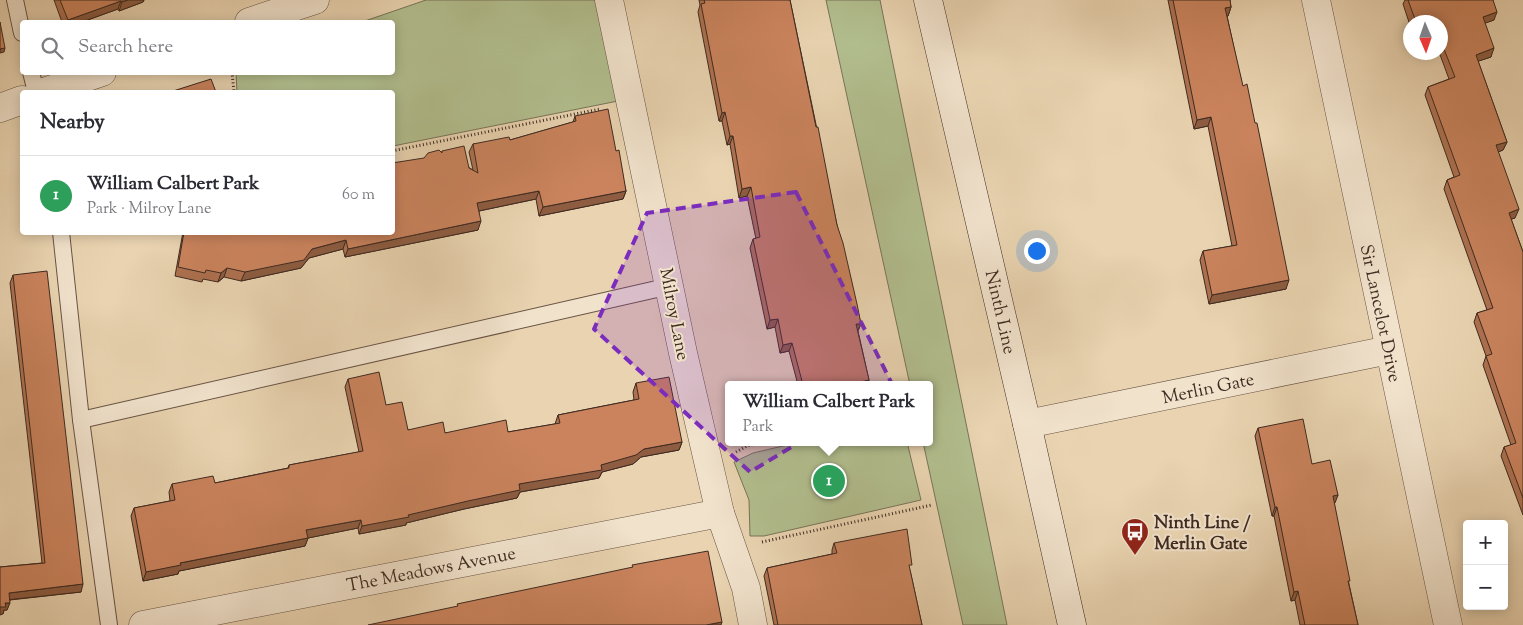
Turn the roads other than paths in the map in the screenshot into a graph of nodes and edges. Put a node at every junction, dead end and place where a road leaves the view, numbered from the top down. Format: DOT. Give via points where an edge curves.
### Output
graph roads {
  1 [pos="15,0"];
  2 [pos="314,0"];
  3 [pos="609,0"];
  4 [pos="928,0"];
  5 [pos="1316,0"];
  6 [pos="255,20"];
  7 [pos="20,24"];
  8 [pos="32,75"];
  9 [pos="93,75"];
  10 [pos="36,90"];
  11 [pos="50,90"];
  12 [pos="20,101"];
  13 [pos="0,108"];
  14 [pos="60,235"];
  15 [pos="670,286"];
  16 [pos="1389,350"];
  17 [pos="81,420"];
  18 [pos="1027,424"];
  19 [pos="720,513"];
  20 [pos="109,625"];
  21 [pos="143,625"];
  22 [pos="753,625"];
  23 [pos="1072,625"];
  24 [pos="1448,625"];
  1 -- 7 [label="lane"];
  2 -- 6 [label="street"];
  3 -- 15 [label="street, Milroy Lane"];
  4 -- 18 [label="street, Ninth Line"];
  5 -- 16 [label="street, Sir Lancelot Drive"];
  8 -- 10 [label="lane"];
  9 -- 11 [label="street"];
  12 -- 13 [label="street"];
  14 -- 17 [label="lane"];
  15 -- 17 [label="lane"];
  15 -- 19 [label="street, Milroy Lane"];
  16 -- 18 [label="street, Merlin Gate"];
  16 -- 24 [label="street, Sir Lancelot Drive"];
  17 -- 20 [label="lane"];
  18 -- 23 [label="street, Ninth Line"];
  19 -- 21 [label="street, The Meadows Avenue"];
  19 -- 22 [label="street, Milroy Lane" via="746,588"];
}
